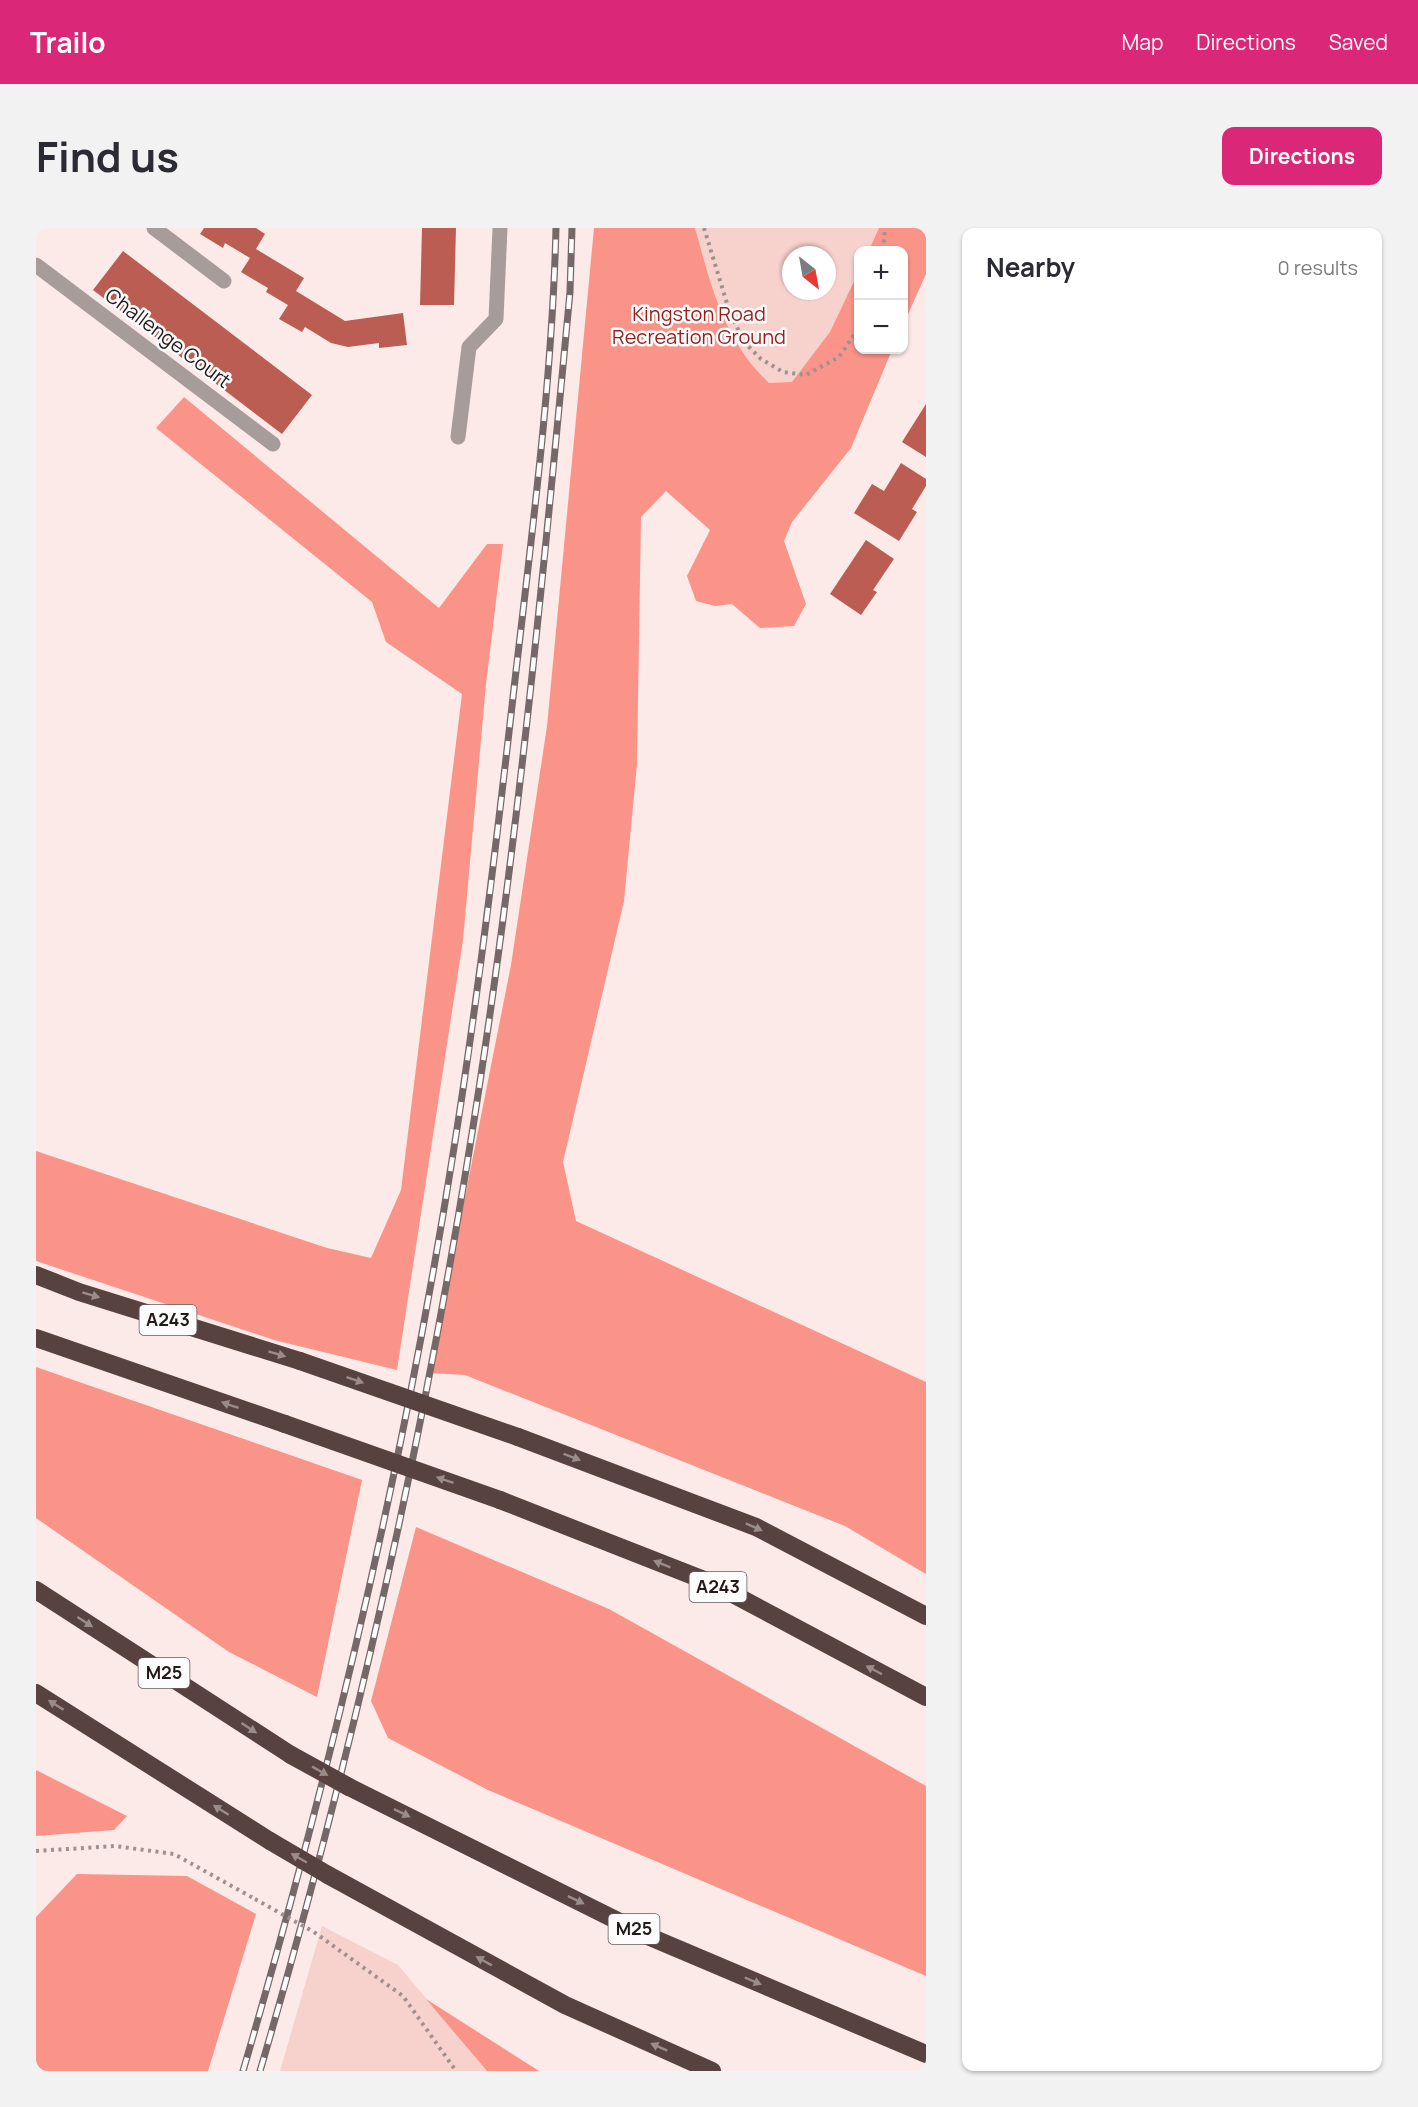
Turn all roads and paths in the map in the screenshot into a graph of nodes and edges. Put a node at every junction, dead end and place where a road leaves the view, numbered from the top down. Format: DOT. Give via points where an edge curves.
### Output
graph roads {
  1 [pos="154,228"];
  2 [pos="500,228"];
  3 [pos="704,228"];
  4 [pos="885,228"];
  5 [pos="883,246"];
  6 [pos="36,265"];
  7 [pos="224,281"];
  8 [pos="854,335"];
  9 [pos="458,437"];
  10 [pos="273,444"];
  11 [pos="36,1275"];
  12 [pos="36,1338"];
  13 [pos="36,1590"];
  14 [pos="926,1616"];
  15 [pos="36,1693"];
  16 [pos="926,1697"];
  17 [pos="36,1851"];
  18 [pos="926,2054"];
  19 [pos="456,2071"];
  20 [pos="712,2071"];
  1 -- 7 [label="lane"];
  2 -- 9 [label="lane" via="496,319 469,347"];
  3 -- 8 [label="path" via="729,309 744,342 761,359 783,372 806,375 839,357"];
  4 -- 5 [label="path"];
  6 -- 10 [label="lane, Challenge Court"];
  11 -- 14 [label="highway, A243, one-way, bridge" via="518,1437 756,1527"];
  16 -- 12 [label="highway, A243, one-way, bridge" via="714,1584 500,1500"];
  13 -- 18 [label="highway, M25, one-way, bridge" via="291,1755 349,1787 650,1937"];
  20 -- 15 [label="highway, one-way, bridge" via="565,2005 328,1875"];
  17 -- 19 [label="path, bridge" via="115,1846 174,1854 314,1932 403,1996"];
}
